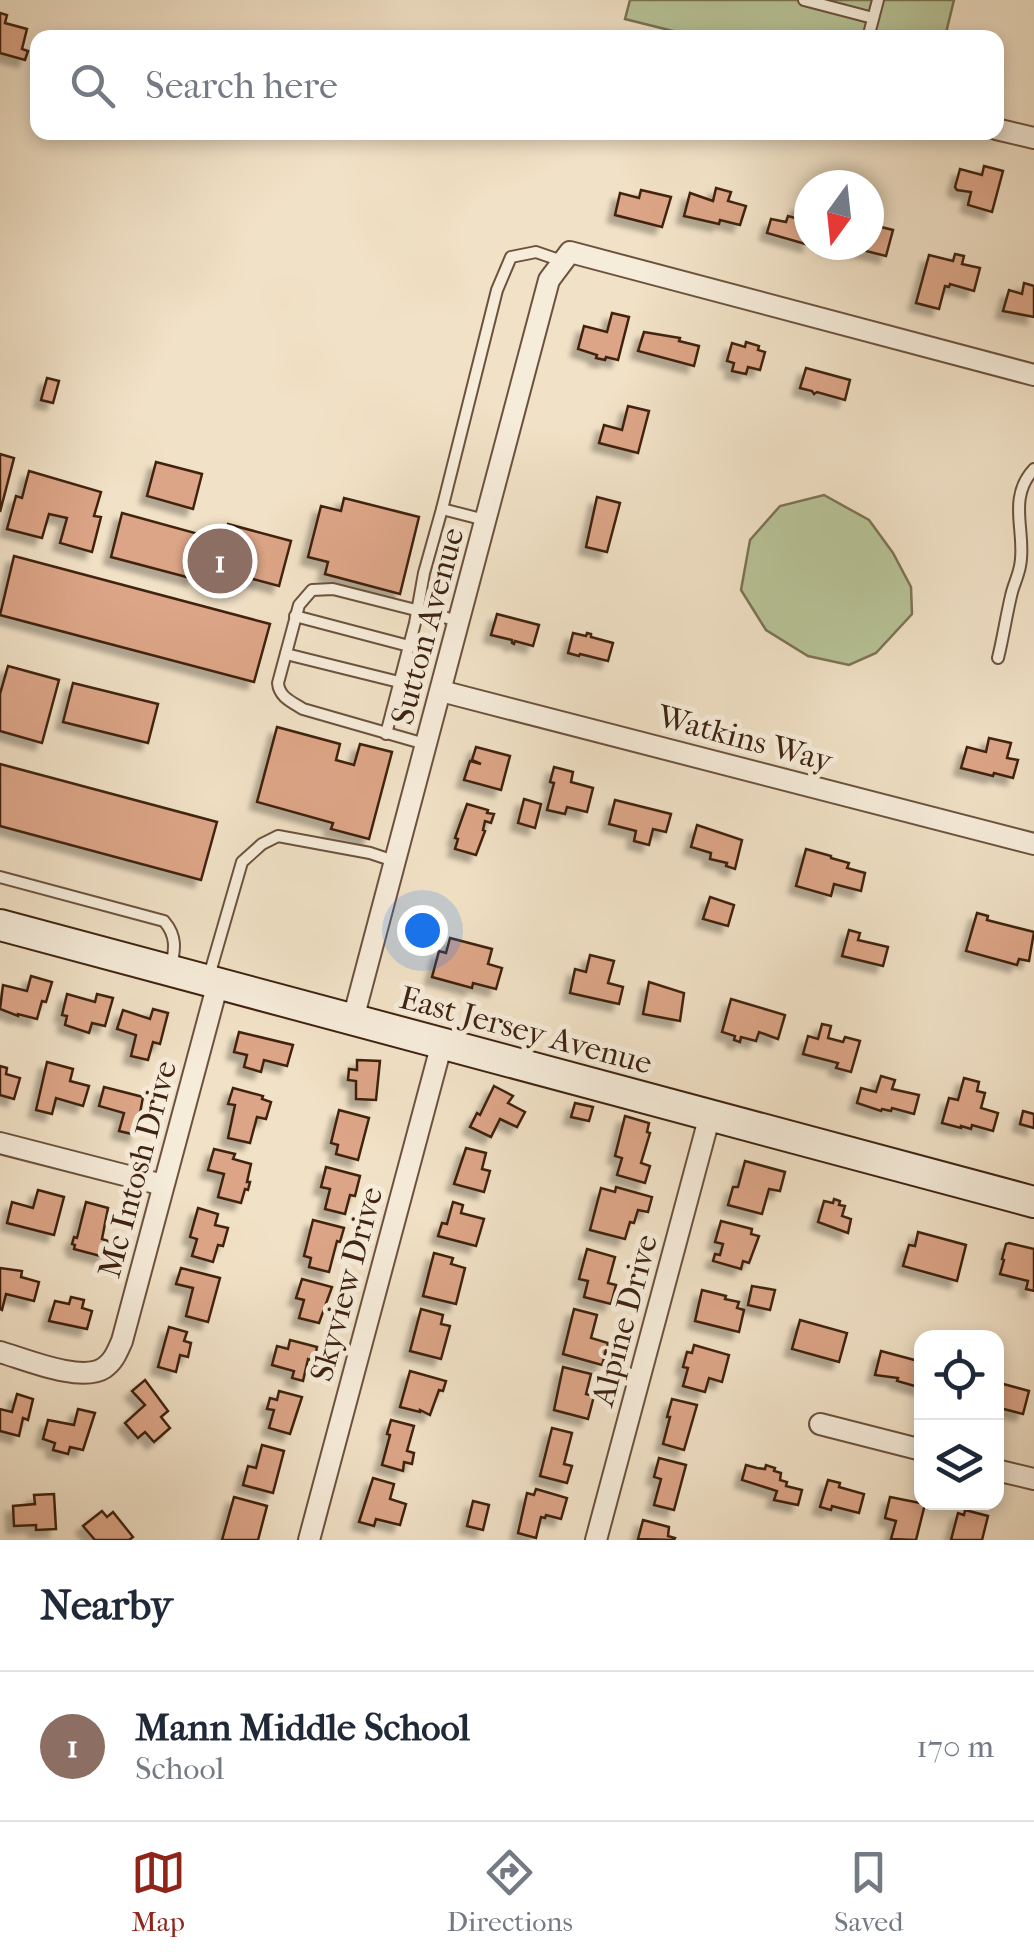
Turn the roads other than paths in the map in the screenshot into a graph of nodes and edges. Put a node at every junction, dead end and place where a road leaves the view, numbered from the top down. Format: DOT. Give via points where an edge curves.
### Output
graph roads {
  1 [pos="804,0"];
  2 [pos="878,0"];
  3 [pos="874,18"];
  4 [pos="870,30"];
  5 [pos="1004,130"];
  6 [pos="1034,138"];
  7 [pos="566,257"];
  8 [pos="1034,375"];
  9 [pos="1034,469"];
  10 [pos="442,509"];
  11 [pos="486,520"];
  12 [pos="416,610"];
  13 [pos="296,616"];
  14 [pos="460,621"];
  15 [pos="409,646"];
  16 [pos="286,654"];
  17 [pos="998,658"];
  18 [pos="399,682"];
  19 [pos="441,690"];
  20 [pos="386,734"];
  21 [pos="426,744"];
  22 [pos="1034,844"];
  23 [pos="395,861"];
  24 [pos="0,877"];
  25 [pos="0,925"];
  26 [pos="170,970"];
  27 [pos="213,982"];
  28 [pos="353,1019"];
  29 [pos="442,1043"];
  30 [pos="710,1115"];
  31 [pos="0,1143"];
  32 [pos="163,1186"];
  33 [pos="1034,1202"];
  34 [pos="0,1352"];
  35 [pos="820,1424"];
  36 [pos="914,1448"];
  37 [pos="1004,1472"];
  38 [pos="1034,1479"];
  39 [pos="309,1540"];
  40 [pos="596,1540"];
  1 -- 3 [label="lane"];
  2 -- 3 [label="lane"];
  3 -- 4 [label="lane"];
  5 -- 6 [label="street"];
  7 -- 8 [label="street"];
  7 -- 10 [label="lane" via="512,256 497,290"];
  7 -- 11 [label="street, Sutton Avenue" via="550,280"];
  9 -- 17 [label="lane" via="1022,489 1022,558"];
  10 -- 11 [label="lane"];
  10 -- 12 [label="lane"];
  11 -- 14 [label="street, Sutton Avenue"];
  12 -- 13 [label="lane" via="312,590"];
  12 -- 14 [label="lane"];
  12 -- 15 [label="lane"];
  13 -- 15 [label="lane"];
  13 -- 16 [label="lane"];
  14 -- 19 [label="street, Sutton Avenue"];
  15 -- 18 [label="lane"];
  16 -- 18 [label="lane"];
  16 -- 20 [label="lane" via="278,683 286,698"];
  18 -- 20 [label="lane"];
  19 -- 21 [label="street, Sutton Avenue"];
  19 -- 22 [label="street, Watkins Way"];
  20 -- 21 [label="lane"];
  21 -- 23 [label="street, Sutton Avenue"];
  23 -- 27 [label="lane" via="278,836 262,844 242,862"];
  23 -- 28 [label="street, Sutton Avenue"];
  24 -- 26 [label="lane" via="164,921 176,946"];
  25 -- 26 [label="street, East Jersey Avenue"];
  26 -- 27 [label="street, East Jersey Avenue"];
  27 -- 28 [label="street, East Jersey Avenue"];
  27 -- 32 [label="street, Mc Intosh Drive"];
  28 -- 29 [label="street, East Jersey Avenue"];
  29 -- 30 [label="street, East Jersey Avenue"];
  29 -- 39 [label="street, Skyview Drive"];
  30 -- 33 [label="street, East Jersey Avenue"];
  30 -- 40 [label="street, Alpine Drive"];
  31 -- 32 [label="street"];
  32 -- 34 [label="street, Mc Intosh Drive" via="116,1357 93,1373 74,1373"];
  35 -- 36 [label="street"];
  37 -- 38 [label="street"];
}
